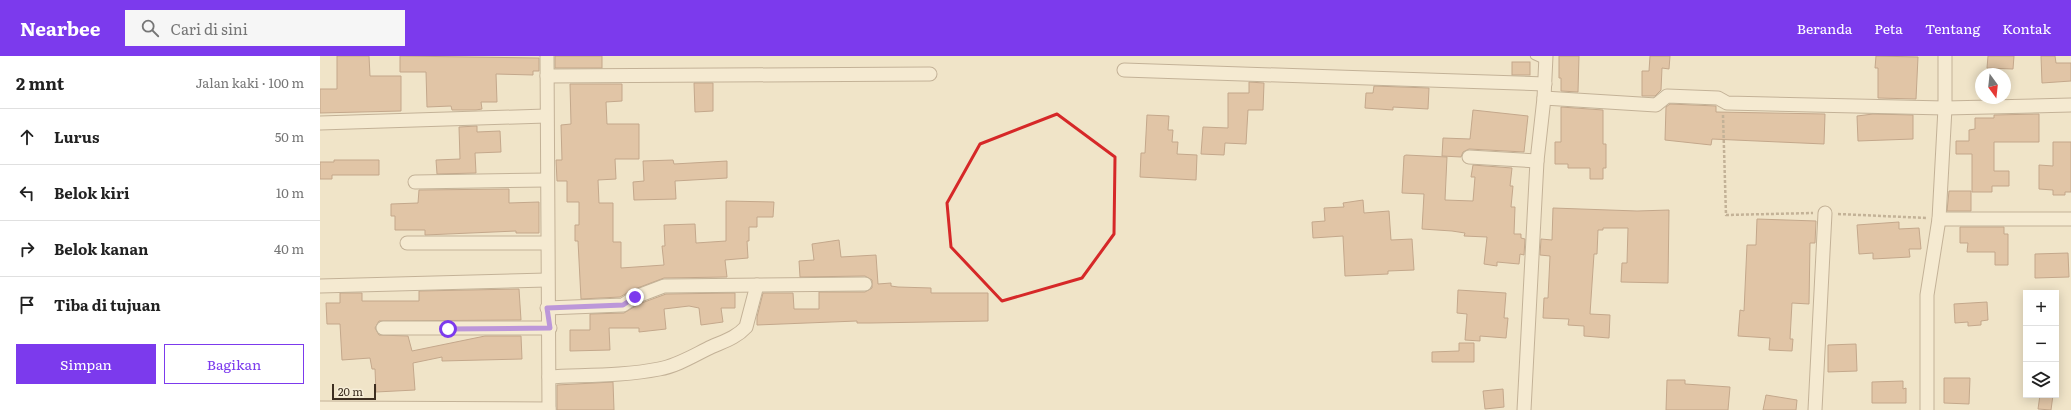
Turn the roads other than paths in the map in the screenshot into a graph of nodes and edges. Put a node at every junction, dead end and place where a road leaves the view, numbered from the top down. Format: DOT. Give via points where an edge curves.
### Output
graph roads {
  1 [pos="547,56"];
  2 [pos="1945,56"];
  3 [pos="1542,58"];
  4 [pos="1124,70"];
  5 [pos="930,74"];
  6 [pos="547,76"];
  7 [pos="1545,84"];
  8 [pos="1544,98"];
  9 [pos="2071,105"];
  10 [pos="1945,108"];
  11 [pos="546,116"];
  12 [pos="320,123"];
  13 [pos="1469,157"];
  14 [pos="1537,161"];
  15 [pos="547,180"];
  16 [pos="415,182"];
  17 [pos="1825,213"];
  18 [pos="1939,219"];
  19 [pos="2071,220"];
  20 [pos="407,242"];
  21 [pos="547,243"];
  22 [pos="547,280"];
  23 [pos="865,284"];
  24 [pos="757,285"];
  25 [pos="320,286"];
  26 [pos="547,308"];
  27 [pos="383,328"];
  28 [pos="550,328"];
  29 [pos="549,377"];
  30 [pos="320,408"];
  31 [pos="549,409"];
  32 [pos="1524,410"];
  33 [pos="1815,410"];
  34 [pos="1927,410"];
  1 -- 6 [label="street"];
  2 -- 10 [label="street"];
  3 -- 7 [label="street"];
  4 -- 7 [label="street"];
  5 -- 6 [label="street"];
  6 -- 11 [label="street"];
  7 -- 8 [label="street"];
  8 -- 10 [label="street" via="1656,106 1667,96 1718,98 1727,103"];
  8 -- 14 [label="street"];
  9 -- 10 [label="street"];
  10 -- 18 [label="street"];
  11 -- 12 [label="street"];
  11 -- 15 [label="street"];
  13 -- 14 [label="street"];
  14 -- 32 [label="street"];
  15 -- 16 [label="street"];
  15 -- 21 [label="street"];
  17 -- 33 [label="street"];
  18 -- 19 [label="street"];
  18 -- 34 [label="street" via="1927,295"];
  20 -- 21 [label="street"];
  21 -- 22 [label="street"];
  22 -- 25 [label="street"];
  22 -- 26 [label="street"];
  23 -- 24 [label="street"];
  24 -- 26 [label="street" via="664,286 635,297 623,305"];
  24 -- 29 [label="street" via="746,327 723,344 660,369"];
  26 -- 28 [label="street"];
  27 -- 28 [label="street"];
  28 -- 29 [label="street"];
  29 -- 31 [label="street"];
  30 -- 31 [label="street"];
}
